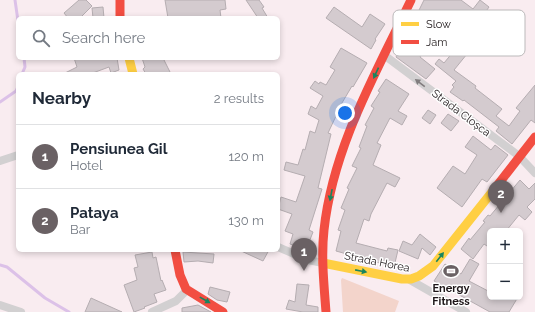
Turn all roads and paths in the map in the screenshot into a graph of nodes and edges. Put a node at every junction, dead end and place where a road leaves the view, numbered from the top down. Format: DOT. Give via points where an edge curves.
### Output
graph roads {
  1 [pos="120,0"];
  2 [pos="411,0"];
  3 [pos="406,10"];
  4 [pos="120,16"];
  5 [pos="393,37"];
  6 [pos="384,55"];
  7 [pos="130,60"];
  8 [pos="132,72"];
  9 [pos="535,137"];
  10 [pos="16,156"];
  11 [pos="519,156"];
  12 [pos="0,161"];
  13 [pos="535,173"];
  14 [pos="280,248"];
  15 [pos="175,252"];
  16 [pos="323,263"];
  17 [pos="410,280"];
  18 [pos="187,290"];
  19 [pos="0,305"];
  20 [pos="21,312"];
  21 [pos="152,312"];
  22 [pos="223,312"];
  23 [pos="326,312"];
  24 [pos="466,312"];
  1 -- 4 [label="main road"];
  2 -- 3 [label="main road"];
  5 -- 6 [label="main road"];
  11 -- 6 [label="street, Strada Cloșca, one-way"];
  6 -- 16 [label="main road, one-way" via="352,123 332,187 324,230"];
  7 -- 8 [label="main road"];
  9 -- 11 [label="main road"];
  10 -- 12 [label="street"];
  11 -- 13 [label="street, Strada Cloșca"];
  17 -- 11 [label="main road, one-way" via="433,266"];
  14 -- 16 [label="street" via="308,260"];
  15 -- 18 [label="main road"];
  16 -- 17 [label="main road, Strada Horea, one-way"];
  16 -- 23 [label="main road"];
  17 -- 24 [label="street, Strada Horea"];
  18 -- 21 [label="street" via="176,301"];
  18 -- 22 [label="main road, one-way"];
  19 -- 20 [label="street"];
}
